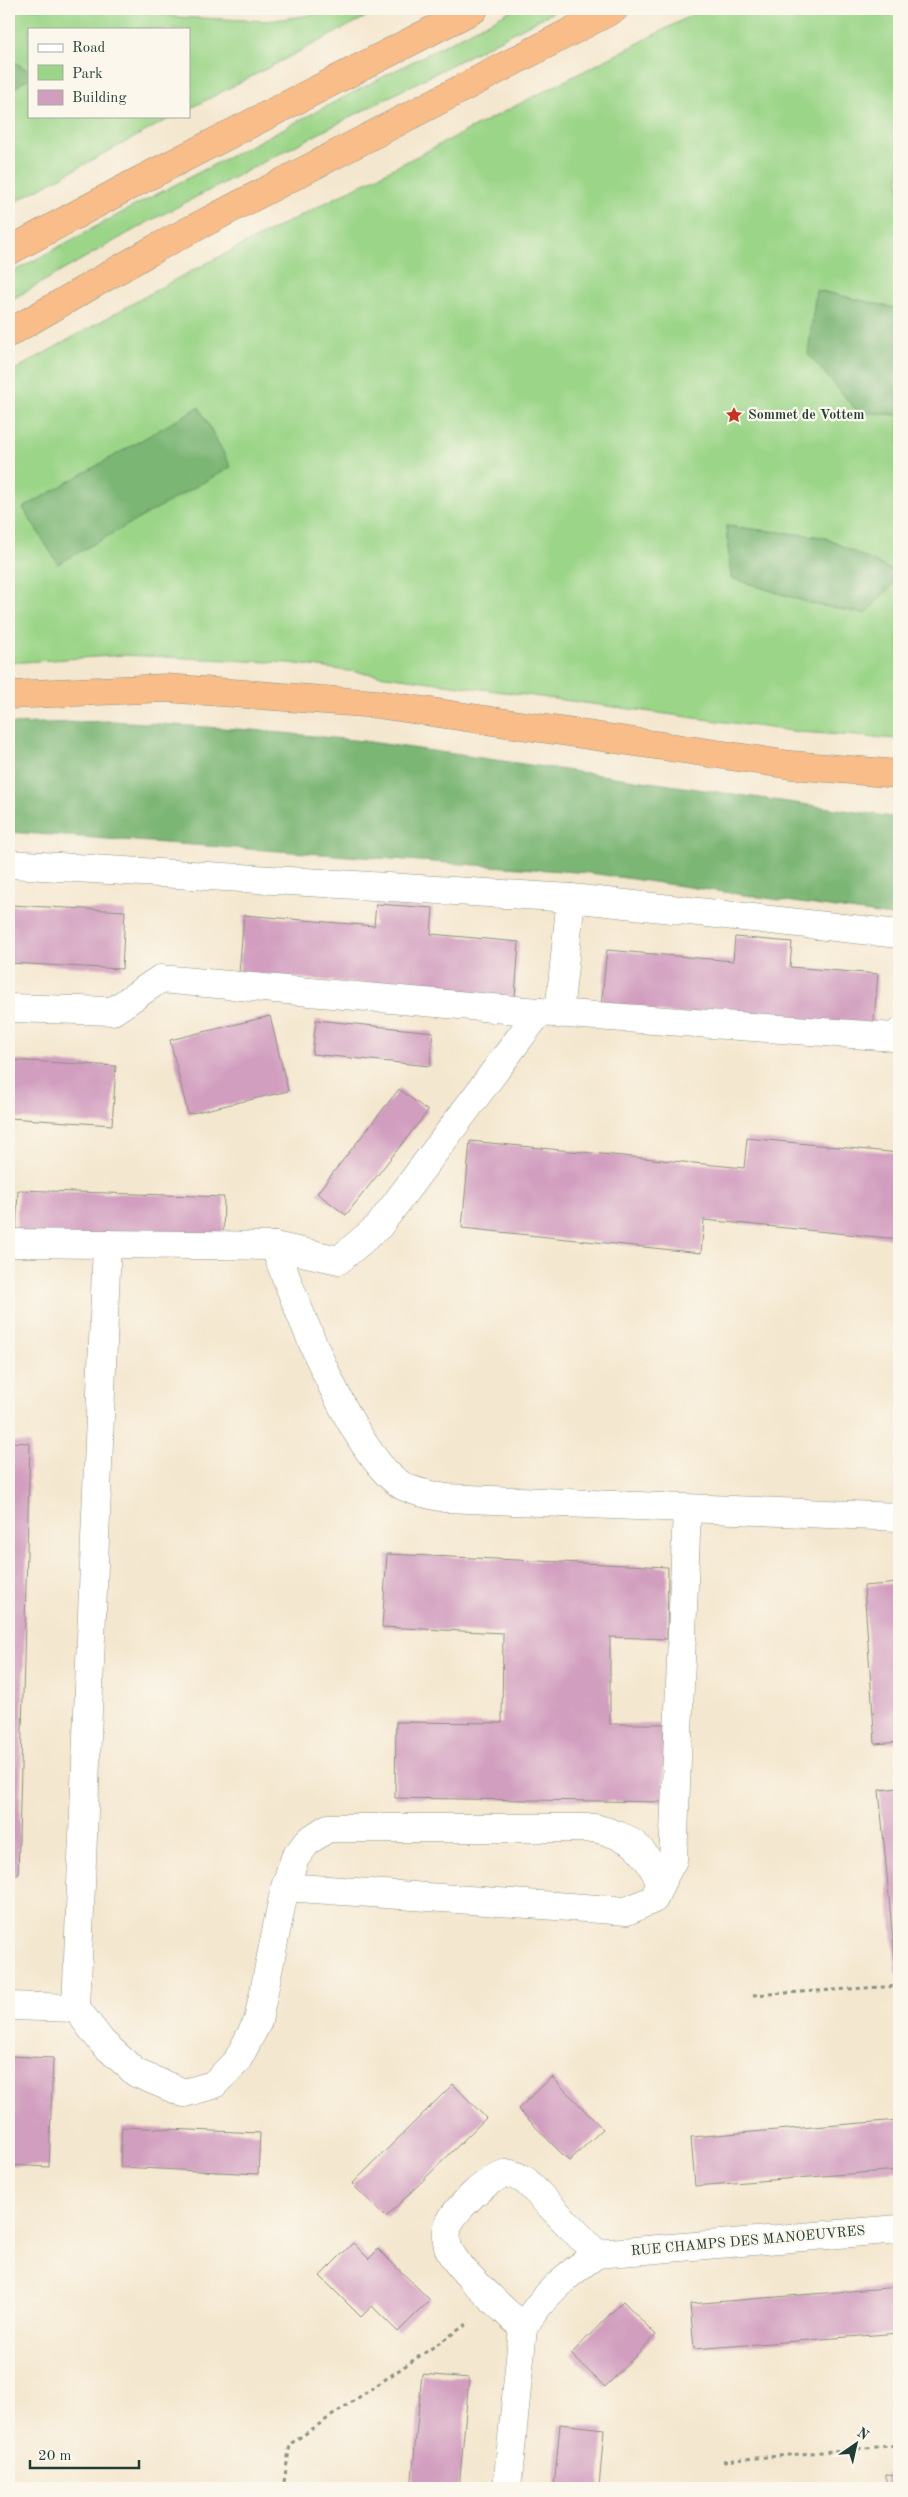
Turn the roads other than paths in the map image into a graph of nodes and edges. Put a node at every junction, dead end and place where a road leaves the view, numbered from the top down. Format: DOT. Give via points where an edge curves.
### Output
graph roads {
  1 [pos="474,9"];
  2 [pos="614,9"];
  3 [pos="9,251"];
  4 [pos="9,333"];
  5 [pos="9,695"];
  6 [pos="899,774"];
  7 [pos="9,864"];
  8 [pos="571,898"];
  9 [pos="899,934"];
  10 [pos="9,1008"];
  11 [pos="549,1013"];
  12 [pos="899,1033"];
  13 [pos="9,1243"];
  14 [pos="107,1244"];
  15 [pos="274,1246"];
  16 [pos="687,1509"];
  17 [pos="899,1517"];
  18 [pos="661,1882"];
  19 [pos="285,1886"];
  20 [pos="9,2006"];
  21 [pos="76,2008"];
  22 [pos="899,2229"];
  23 [pos="597,2254"];
  24 [pos="522,2328"];
  25 [pos="506,2488"];
  1 -- 3 [label="highway" via="138,181"];
  2 -- 4 [label="highway" via="156,248"];
  5 -- 6 [label="highway" via="166,688 377,704 791,766"];
  7 -- 8 [label="street"];
  8 -- 9 [label="street"];
  8 -- 11 [label="street"];
  10 -- 11 [label="street" via="113,1012 160,979"];
  11 -- 12 [label="street" via="894,1037"];
  11 -- 15 [label="street" via="379,1226 339,1260"];
  13 -- 14 [label="street"];
  14 -- 15 [label="street"];
  14 -- 21 [label="street"];
  15 -- 16 [label="street" via="309,1337 358,1434 378,1465 404,1487 445,1498"];
  16 -- 17 [label="street"];
  16 -- 18 [label="street" via="673,1860"];
  18 -- 19 [label="street" via="654,1898 627,1911"];
  18 -- 19 [label="street" via="645,1854 624,1836 595,1828 328,1828 308,1841 295,1858"];
  19 -- 21 [label="street" via="258,2021 237,2061 213,2085 184,2093 136,2073 102,2042"];
  20 -- 21 [label="street"];
  22 -- 23 [label="street, RUE CHAMPS DES MANOEUVRES"];
  23 -- 24 [label="street" via="560,2281 535,2307"];
  23 -- 24 [label="street" via="526,2182 512,2175 496,2177 486,2183 449,2223 446,2234 449,2249 459,2264"];
  24 -- 25 [label="street"];
}
